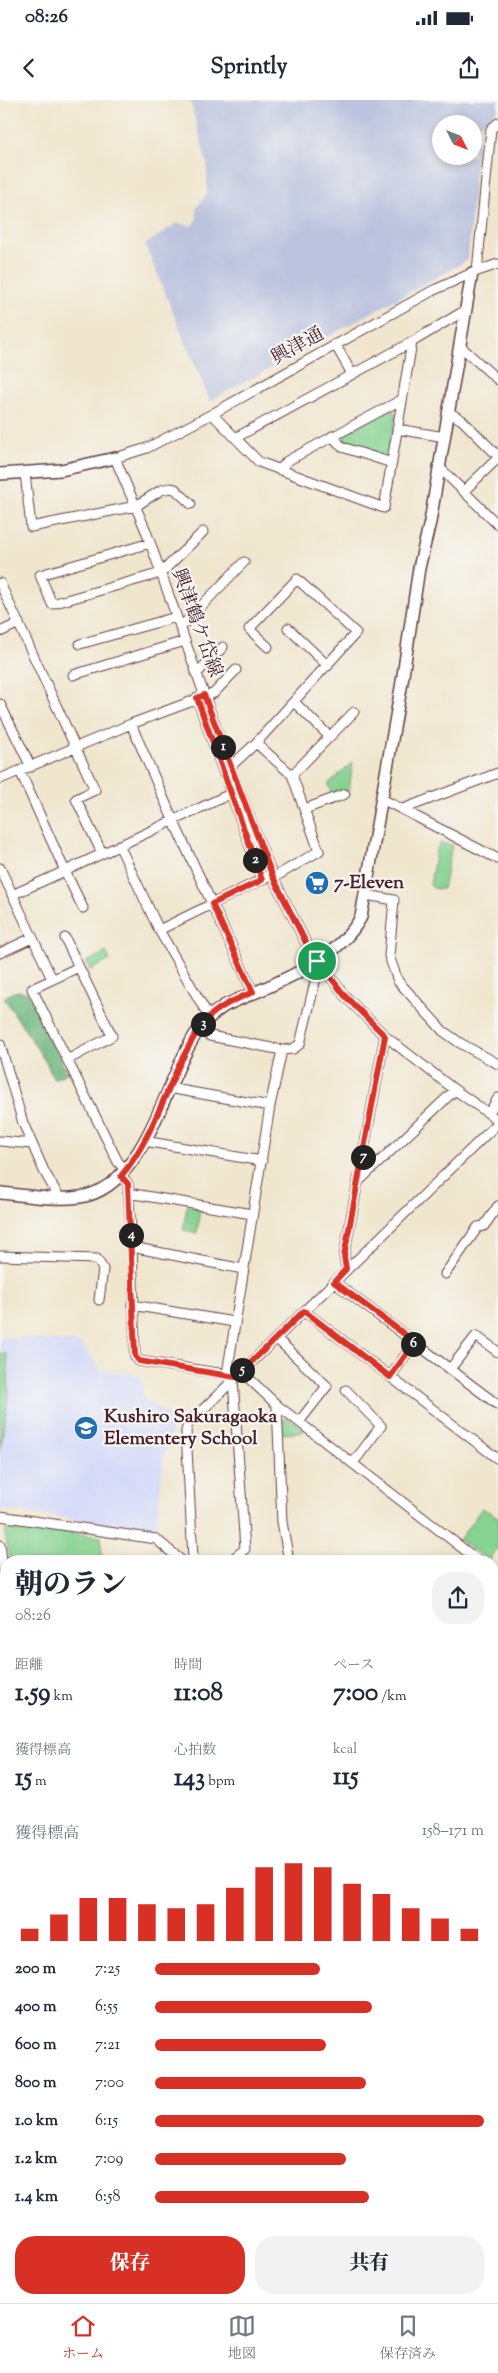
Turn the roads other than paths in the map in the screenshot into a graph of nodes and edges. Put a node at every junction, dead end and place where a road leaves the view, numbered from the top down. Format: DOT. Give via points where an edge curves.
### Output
graph roads {
  1 [pos="498,123"];
  2 [pos="498,264"];
  3 [pos="474,272"];
  4 [pos="464,311"];
  5 [pos="412,342"];
  6 [pos="335,344"];
  7 [pos="460,346"];
  8 [pos="352,374"];
  9 [pos="498,380"];
  10 [pos="401,400"];
  11 [pos="450,412"];
  12 [pos="212,414"];
  13 [pos="398,429"];
  14 [pos="332,436"];
  15 [pos="445,437"];
  16 [pos="235,438"];
  17 [pos="498,457"];
  18 [pos="115,458"];
  19 [pos="392,463"];
  20 [pos="440,468"];
  21 [pos="280,470"];
  22 [pos="25,473"];
  23 [pos="0,474"];
  24 [pos="464,491"];
  25 [pos="191,504"];
  26 [pos="136,506"];
  27 [pos="498,525"];
  28 [pos="203,532"];
  29 [pos="150,543"];
  30 [pos="244,562"];
  31 [pos="161,573"];
  32 [pos="0,583"];
  33 [pos="176,617"];
  34 [pos="19,623"];
  35 [pos="180,628"];
  36 [pos="288,628"];
  37 [pos="0,632"];
  38 [pos="185,640"];
  39 [pos="80,644"];
  40 [pos="268,647"];
  41 [pos="223,648"];
  42 [pos="328,666"];
  43 [pos="236,670"];
  44 [pos="74,674"];
  45 [pos="196,674"];
  46 [pos="201,697"];
  47 [pos="294,702"];
  48 [pos="0,704"];
  49 [pos="354,712"];
  50 [pos="131,724"];
  51 [pos="329,736"];
  52 [pos="256,743"];
  53 [pos="76,747"];
  54 [pos="31,767"];
  55 [pos="230,767"];
  56 [pos="20,771"];
  57 [pos="498,773"];
  58 [pos="292,775"];
  59 [pos="0,779"];
  60 [pos="230,794"];
  61 [pos="345,794"];
  62 [pos="382,799"];
  63 [pos="304,809"];
  64 [pos="403,809"];
  65 [pos="174,822"];
  66 [pos="119,845"];
  67 [pos="102,853"];
  68 [pos="498,859"];
  69 [pos="0,868"];
  70 [pos="65,871"];
  71 [pos="273,877"];
  72 [pos="262,880"];
  73 [pos="12,895"];
  74 [pos="366,895"];
  75 [pos="212,904"];
  76 [pos="83,908"];
  77 [pos="159,930"];
  78 [pos="32,938"];
  79 [pos="65,938"];
  80 [pos="0,953"];
  81 [pos="317,961"];
  82 [pos="79,967"];
  83 [pos="52,979"];
  84 [pos="253,992"];
  85 [pos="209,1017"];
  86 [pos="199,1029"];
  87 [pos="385,1036"];
  88 [pos="0,1044"];
  89 [pos="282,1050"];
  90 [pos="69,1059"];
  91 [pos="498,1064"];
  92 [pos="168,1088"];
  93 [pos="455,1090"];
  94 [pos="498,1098"];
  95 [pos="270,1106"];
  96 [pos="488,1113"];
  97 [pos="498,1121"];
  98 [pos="144,1141"];
  99 [pos="0,1142"];
  100 [pos="32,1144"];
  101 [pos="262,1161"];
  102 [pos="124,1173"];
  103 [pos="359,1181"];
  104 [pos="0,1193"];
  105 [pos="128,1193"];
  106 [pos="58,1197"];
  107 [pos="498,1206"];
  108 [pos="252,1214"];
  109 [pos="132,1247"];
  110 [pos="0,1256"];
  111 [pos="243,1269"];
  112 [pos="346,1269"];
  113 [pos="445,1274"];
  114 [pos="334,1282"];
  115 [pos="100,1300"];
  116 [pos="132,1305"];
  117 [pos="304,1311"];
  118 [pos="234,1322"];
  119 [pos="276,1340"];
  120 [pos="415,1342"];
  121 [pos="498,1352"];
  122 [pos="450,1369"];
  123 [pos="234,1375"];
  124 [pos="390,1377"];
  125 [pos="346,1390"];
  126 [pos="498,1405"];
  127 [pos="277,1406"];
  128 [pos="299,1422"];
  129 [pos="498,1459"];
  130 [pos="352,1463"];
  131 [pos="0,1516"];
  132 [pos="176,1555"];
  133 [pos="193,1555"];
  134 [pos="238,1555"];
  135 [pos="288,1555"];
  136 [pos="467,1555"];
  1 -- 3 [label="street" via="491,129"];
  2 -- 3 [label="street, 興津通"];
  3 -- 4 [label="street"];
  3 -- 6 [label="street, 興津通"];
  4 -- 5 [label="street"];
  4 -- 7 [label="street"];
  5 -- 8 [label="street"];
  5 -- 10 [label="street"];
  6 -- 8 [label="street"];
  6 -- 12 [label="street, 興津通"];
  7 -- 9 [label="street"];
  7 -- 11 [label="street"];
  8 -- 16 [label="street"];
  10 -- 13 [label="street"];
  10 -- 14 [label="street"];
  11 -- 15 [label="street"];
  11 -- 17 [label="street"];
  12 -- 16 [label="street"];
  12 -- 18 [label="street, 興津通" via="147,448"];
  13 -- 15 [label="street"];
  13 -- 19 [label="street"];
  14 -- 19 [label="street" via="342,447"];
  14 -- 21 [label="street" via="287,461"];
  15 -- 20 [label="street"];
  16 -- 21 [label="street" via="259,462"];
  17 -- 24 [label="street"];
  18 -- 22 [label="street" via="61,470"];
  18 -- 26 [label="street, 興津鶴ケ岱線"];
  19 -- 21 [label="street" via="384,508"];
  20 -- 24 [label="street"];
  20 -- 62 [label="street" via="419,568"];
  22 -- 23 [label="street"];
  22 -- 26 [label="street" via="31,527"];
  24 -- 27 [label="street"];
  25 -- 26 [label="street" via="170,488"];
  26 -- 29 [label="street, 興津鶴ケ岱線"];
  28 -- 31 [label="street"];
  29 -- 31 [label="street, 興津鶴ケ岱線"];
  29 -- 31 [label="street" via="40,575 52,604"];
  30 -- 35 [label="street"];
  31 -- 33 [label="street, 興津鶴ケ岱線"];
  32 -- 34 [label="street"];
  33 -- 35 [label="street, 興津鶴ケ岱線"];
  33 -- 39 [label="street"];
  34 -- 37 [label="street"];
  34 -- 53 [label="street"];
  35 -- 38 [label="street, 興津鶴ケ岱線"];
  36 -- 42 [label="street"];
  38 -- 44 [label="street"];
  38 -- 45 [label="street, 興津鶴ケ岱線"];
  40 -- 42 [label="street" via="249,629 298,579 356,634"];
  41 -- 45 [label="street"];
  42 -- 47 [label="street"];
  43 -- 46 [label="street" via="214,693"];
  45 -- 46 [label="street, 興津鶴ケ岱線"];
  46 -- 50 [label="street"];
  46 -- 55 [label="street, 興津鶴ケ岱線"];
  46 -- 60 [label="street"];
  47 -- 51 [label="street"];
  47 -- 52 [label="street"];
  48 -- 54 [label="street"];
  49 -- 51 [label="street"];
  50 -- 53 [label="street"];
  50 -- 65 [label="street"];
  51 -- 58 [label="street"];
  52 -- 55 [label="street"];
  52 -- 58 [label="street"];
  53 -- 54 [label="street"];
  53 -- 67 [label="street" via="95,790 76,800"];
  54 -- 56 [label="street"];
  55 -- 71 [label="street, 興津鶴ケ岱線"];
  56 -- 59 [label="street"];
  56 -- 70 [label="street"];
  57 -- 64 [label="street"];
  58 -- 63 [label="street"];
  60 -- 65 [label="street"];
  60 -- 72 [label="street"];
  61 -- 63 [label="street"];
  62 -- 64 [label="street"];
  62 -- 74 [label="street"];
  63 -- 71 [label="street" via="319,850"];
  64 -- 68 [label="street"];
  65 -- 66 [label="street"];
  65 -- 75 [label="street"];
  66 -- 67 [label="street"];
  66 -- 77 [label="street"];
  67 -- 70 [label="street"];
  69 -- 73 [label="street"];
  70 -- 73 [label="street"];
  70 -- 76 [label="street"];
  71 -- 72 [label="street"];
  71 -- 81 [label="street, 興津鶴ケ岱線"];
  72 -- 75 [label="street"];
  73 -- 78 [label="street"];
  74 -- 81 [label="street" via="354,930"];
  74 -- 91 [label="street" via="394,900 389,956 398,981 443,1031"];
  75 -- 77 [label="street"];
  75 -- 84 [label="street"];
  77 -- 85 [label="street"];
  78 -- 80 [label="street"];
  78 -- 83 [label="street"];
  79 -- 82 [label="street"];
  81 -- 84 [label="street"];
  81 -- 87 [label="street, 興津鶴ケ岱線" via="345,996"];
  81 -- 89 [label="street" via="300,1044 293,1050"];
  82 -- 83 [label="street"];
  82 -- 90 [label="street" via="112,1036"];
  83 -- 90 [label="street" via="32,989"];
  84 -- 85 [label="street"];
  85 -- 86 [label="street"];
  86 -- 89 [label="street" via="210,1036"];
  86 -- 92 [label="street"];
  87 -- 93 [label="street, 興津鶴ケ岱線"];
  87 -- 103 [label="street"];
  88 -- 100 [label="street"];
  89 -- 95 [label="street"];
  90 -- 102 [label="street"];
  92 -- 95 [label="street"];
  92 -- 98 [label="street"];
  93 -- 96 [label="street, 興津鶴ケ岱線"];
  93 -- 103 [label="street"];
  94 -- 96 [label="street"];
  95 -- 101 [label="street"];
  96 -- 97 [label="street, 興津鶴ケ岱線"];
  97 -- 112 [label="street"];
  98 -- 101 [label="street"];
  98 -- 102 [label="street"];
  99 -- 100 [label="street"];
  100 -- 106 [label="street"];
  101 -- 108 [label="street"];
  102 -- 105 [label="street"];
  102 -- 106 [label="street" via="93,1193"];
  103 -- 112 [label="street" via="344,1256"];
  104 -- 106 [label="street"];
  105 -- 108 [label="street"];
  105 -- 109 [label="street"];
  107 -- 113 [label="street"];
  108 -- 111 [label="street"];
  109 -- 111 [label="street"];
  109 -- 116 [label="street"];
  110 -- 115 [label="street" via="97,1259 103,1269"];
  111 -- 118 [label="street"];
  112 -- 114 [label="street"];
  114 -- 117 [label="street"];
  114 -- 120 [label="street"];
  116 -- 118 [label="street"];
  116 -- 123 [label="street" via="135,1356 139,1361"];
  117 -- 119 [label="street"];
  117 -- 124 [label="street"];
  118 -- 123 [label="street"];
  119 -- 123 [label="street"];
  119 -- 128 [label="street" via="327,1386"];
  120 -- 122 [label="street"];
  120 -- 124 [label="street"];
  121 -- 122 [label="street" via="476,1336"];
  122 -- 126 [label="street"];
  123 -- 127 [label="street"];
  123 -- 133 [label="street" via="188,1424 186,1431"];
  123 -- 134 [label="street" via="245,1549"];
  124 -- 129 [label="street"];
  125 -- 130 [label="street" via="381,1426"];
  127 -- 128 [label="street"];
  127 -- 135 [label="street" via="282,1522"];
  128 -- 130 [label="street"];
  130 -- 136 [label="street"];
  131 -- 132 [label="street" via="156,1539"];
}
